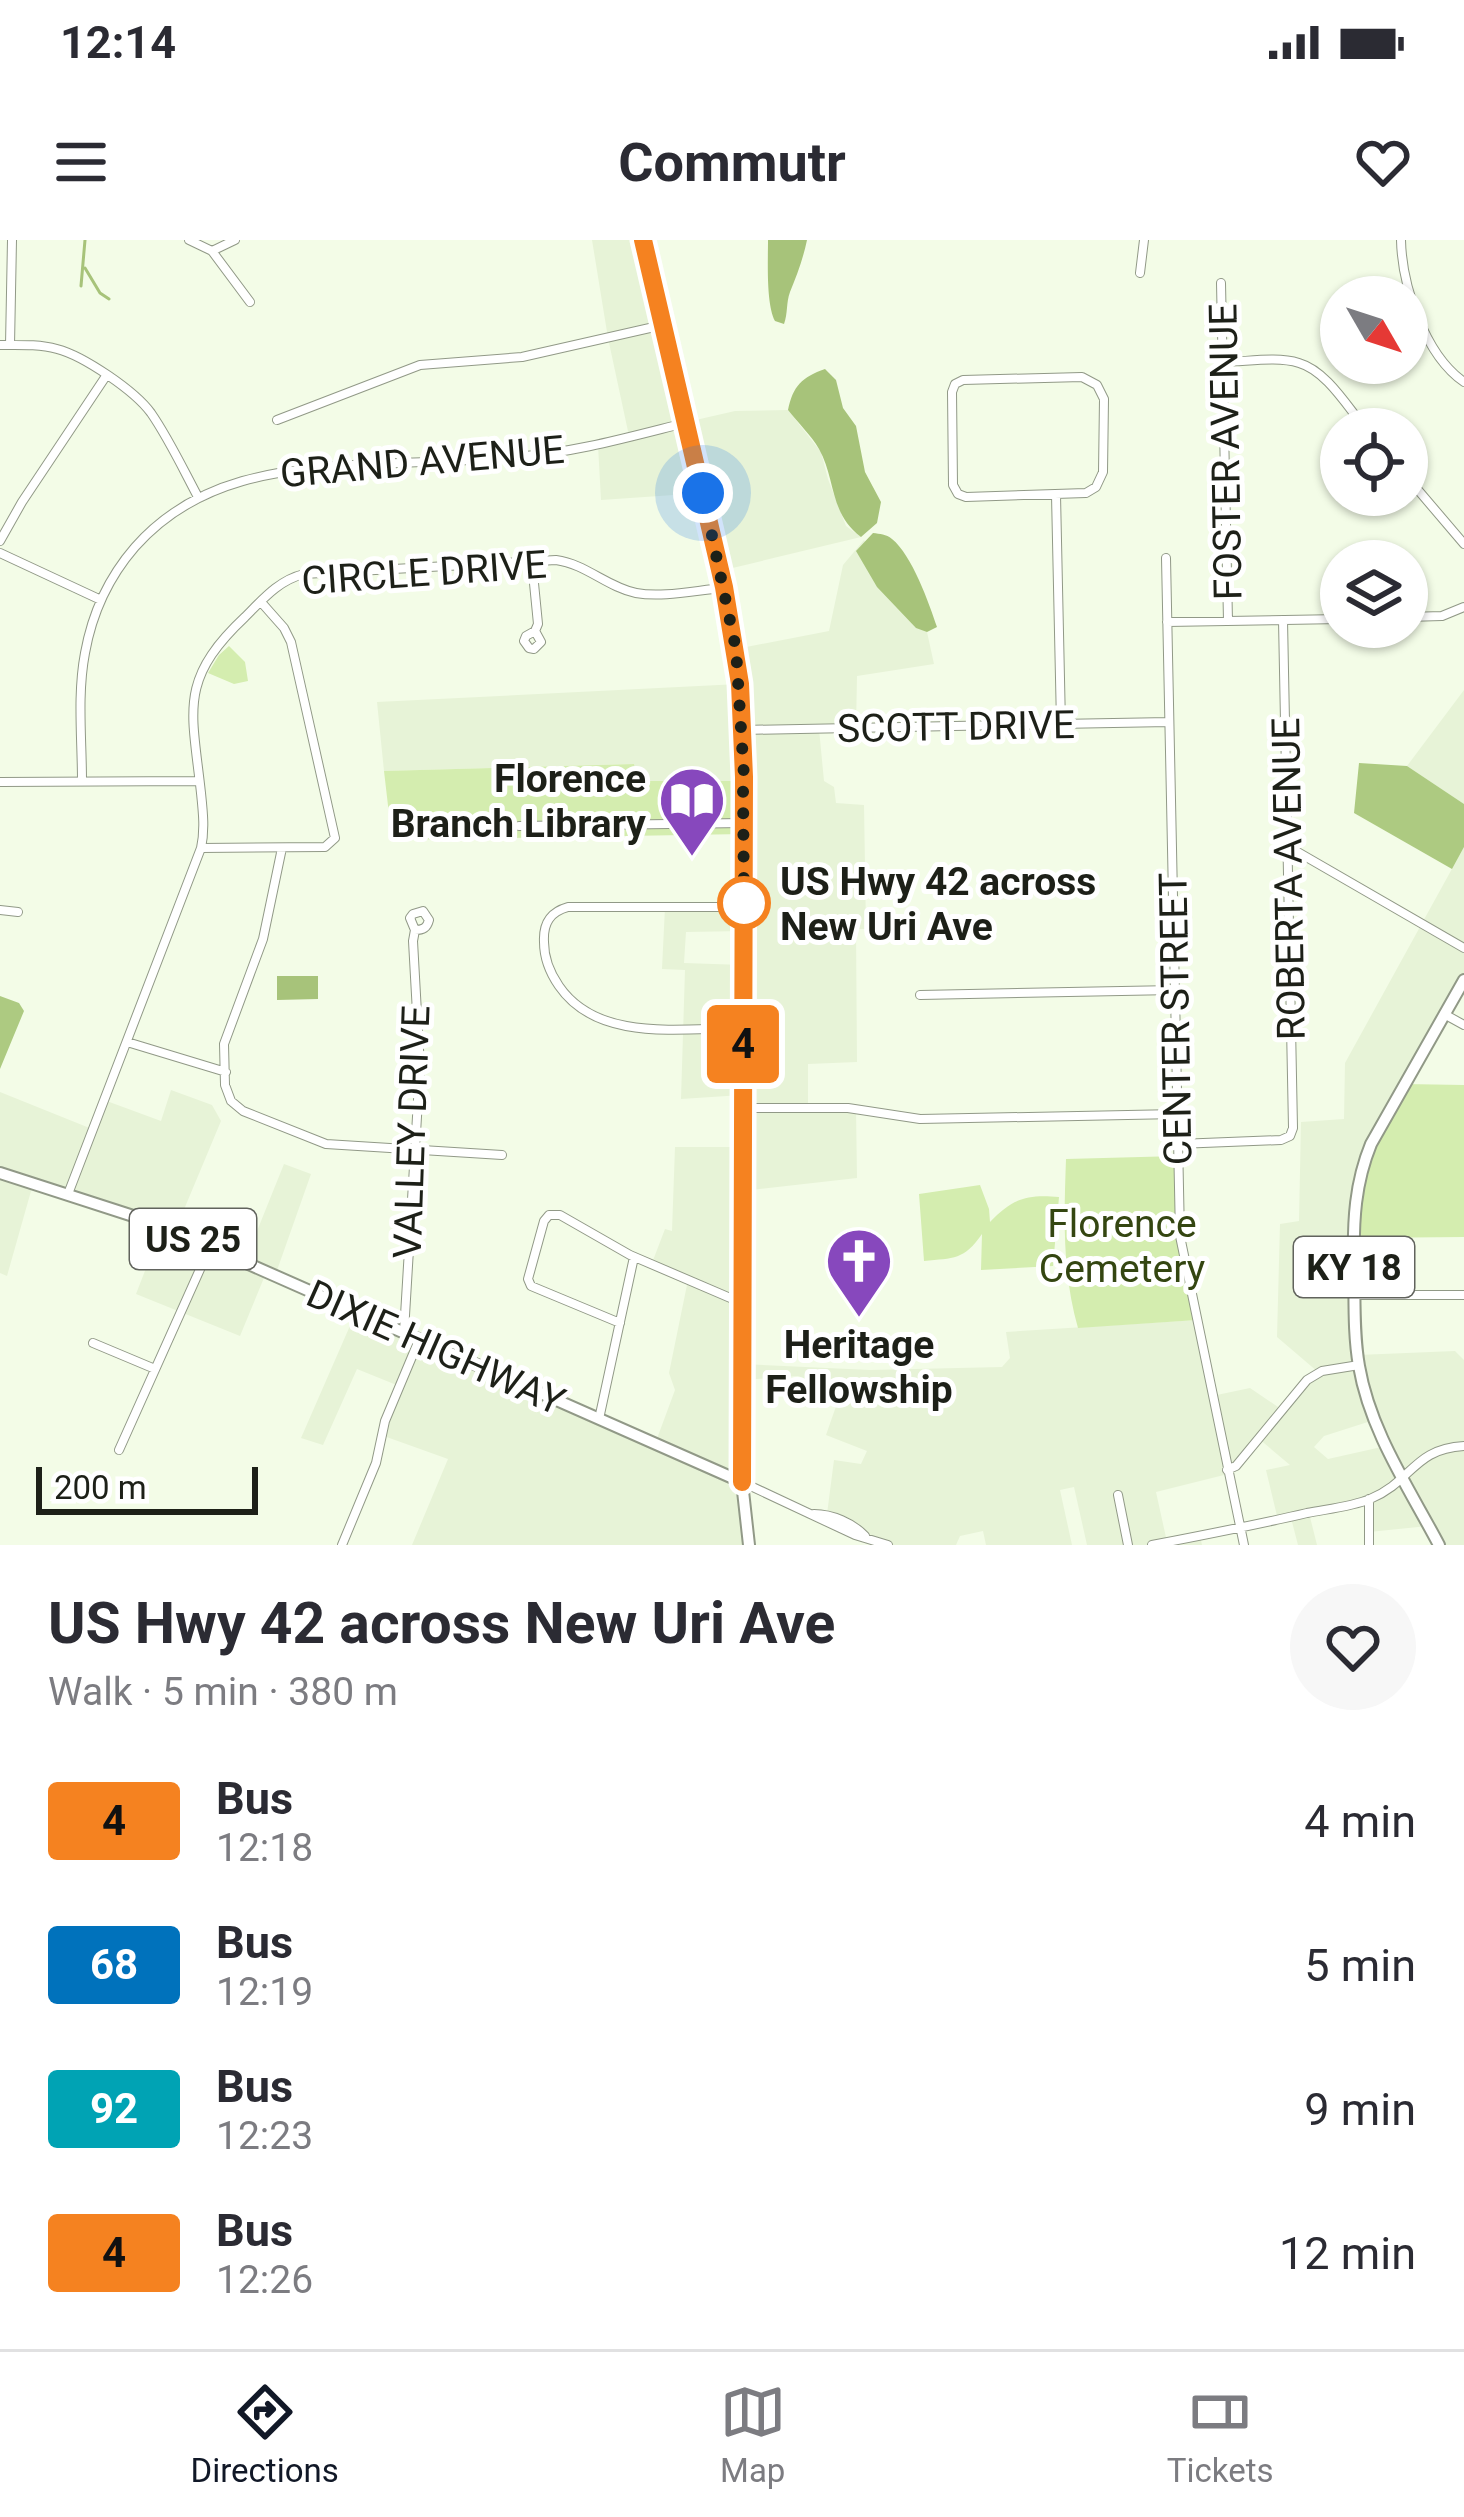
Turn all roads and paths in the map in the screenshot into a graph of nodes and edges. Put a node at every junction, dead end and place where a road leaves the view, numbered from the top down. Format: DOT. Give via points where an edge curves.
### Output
graph roads {
  1 [pos="12,240"];
  2 [pos="188,240"];
  3 [pos="235,240"];
  4 [pos="643,240"];
  5 [pos="1144,240"];
  6 [pos="1401,240"];
  7 [pos="212,251"];
  8 [pos="1141,273"];
  9 [pos="1221,283"];
  10 [pos="250,302"];
  11 [pos="664,325"];
  12 [pos="5,345"];
  13 [pos="1223,362"];
  14 [pos="106,376"];
  15 [pos="1464,382"];
  16 [pos="1348,408"];
  17 [pos="278,420"];
  18 [pos="687,422"];
  19 [pos="1056,495"];
  20 [pos="198,497"];
  21 [pos="1428,502"];
  22 [pos="0,542"];
  23 [pos="1464,544"];
  24 [pos="0,553"];
  25 [pos="1166,558"];
  26 [pos="532,563"];
  27 [pos="724,587"];
  28 [pos="101,600"];
  29 [pos="261,602"];
  30 [pos="1464,607"];
  31 [pos="1428,616"];
  32 [pos="1320,619"];
  33 [pos="1283,620"];
  34 [pos="1228,621"];
  35 [pos="1167,622"];
  36 [pos="535,631"];
  37 [pos="1169,722"];
  38 [pos="1061,724"];
  39 [pos="743,730"];
  40 [pos="200,781"];
  41 [pos="0,782"];
  42 [pos="82,782"];
  43 [pos="744,823"];
  44 [pos="518,826"];
  45 [pos="1287,846"];
  46 [pos="201,848"];
  47 [pos="281,848"];
  48 [pos="744,907"];
  49 [pos="0,910"];
  50 [pos="18,913"];
  51 [pos="415,931"];
  52 [pos="1464,948"];
  53 [pos="1464,980"];
  54 [pos="1174,990"];
  55 [pos="920,995"];
  56 [pos="1444,1014"];
  57 [pos="1464,1025"];
  58 [pos="743,1028"];
  59 [pos="127,1042"];
  60 [pos="226,1072"];
  61 [pos="742,1108"];
  62 [pos="1177,1114"];
  63 [pos="1178,1144"];
  64 [pos="415,1150"];
  65 [pos="502,1155"];
  66 [pos="0,1173"];
  67 [pos="68,1194"];
  68 [pos="210,1247"];
  69 [pos="634,1257"];
  70 [pos="1354,1295"];
  71 [pos="1464,1295"];
  72 [pos="742,1303"];
  73 [pos="620,1323"];
  74 [pos="404,1334"];
  75 [pos="419,1340"];
  76 [pos="93,1343"];
  77 [pos="1359,1365"];
  78 [pos="155,1369"];
  79 [pos="599,1420"];
  80 [pos="1464,1446"];
  81 [pos="118,1450"];
  82 [pos="1228,1470"];
  83 [pos="1404,1479"];
  84 [pos="742,1482"];
  85 [pos="1118,1496"];
  86 [pos="1370,1499"];
  87 [pos="1241,1528"];
  88 [pos="341,1545"];
  89 [pos="749,1545"];
  90 [pos="888,1545"];
  91 [pos="1128,1545"];
  92 [pos="1153,1545"];
  93 [pos="1244,1545"];
  94 [pos="1369,1545"];
  95 [pos="1439,1545"];
  1 -- 12 [label="street"];
  2 -- 7 [label="street"];
  3 -- 7 [label="street"];
  4 -- 11 [label="main road"];
  5 -- 8 [label="street"];
  6 -- 15 [label="street" via="1413,305 1442,362"];
  7 -- 10 [label="street"];
  9 -- 13 [label="street, FOSTER AVENUE"];
  11 -- 17 [label="street" via="522,357 420,365"];
  11 -- 18 [label="main road"];
  12 -- 14 [label="street" via="61,350"];
  13 -- 16 [label="street" via="1309,367"];
  13 -- 34 [label="street, FOSTER AVENUE"];
  14 -- 20 [label="street" via="150,411"];
  14 -- 22 [label="street"];
  18 -- 20 [label="street, GRAND AVENUE" via="542,454 279,471"];
  18 -- 27 [label="main road"];
  19 -- 19 [label="street" via="1086,493 1102,478 1104,400 1097,385 1082,377 955,385 958,494"];
  19 -- 38 [label="street"];
  20 -- 28 [label="street, GRAND AVENUE" via="141,542"];
  21 -- 23 [label="street"];
  24 -- 28 [label="street"];
  25 -- 35 [label="street, CENTER STREET"];
  26 -- 27 [label="street, CIRCLE DRIVE" via="571,562 636,593"];
  26 -- 29 [label="street, CIRCLE DRIVE" via="304,574"];
  26 -- 36 [label="street"];
  27 -- 39 [label="main road"];
  28 -- 42 [label="street, GRAND AVENUE" via="82,671"];
  29 -- 40 [label="street, CIRCLE DRIVE" via="214,648 197,678 192,713"];
  29 -- 47 [label="street" via="291,642 335,834 325,848"];
  30 -- 31 [label="street"];
  32 -- 33 [label="street"];
  33 -- 34 [label="street"];
  33 -- 45 [label="street, ROBERTA AVENUE"];
  34 -- 35 [label="street"];
  35 -- 37 [label="street, CENTER STREET"];
  37 -- 38 [label="street, SCOTT DRIVE"];
  37 -- 54 [label="street, CENTER STREET"];
  38 -- 39 [label="street, SCOTT DRIVE"];
  39 -- 43 [label="main road"];
  40 -- 42 [label="street"];
  40 -- 46 [label="street, CIRCLE DRIVE"];
  41 -- 42 [label="street"];
  43 -- 44 [label="street"];
  43 -- 48 [label="main road"];
  45 -- 52 [label="street"];
  45 -- 63 [label="street, ROBERTA AVENUE" via="1293,1128 1281,1140"];
  46 -- 47 [label="street"];
  46 -- 59 [label="street, CIRCLE DRIVE"];
  47 -- 60 [label="street" via="263,939 226,1036"];
  48 -- 58 [label="main road"];
  48 -- 58 [label="street" via="568,907 549,917 543,939 557,983 596,1018 632,1028"];
  49 -- 50 [label="street"];
  51 -- 64 [label="street, VALLEY DRIVE"];
  53 -- 56 [label="main road, KY 18"];
  54 -- 55 [label="street"];
  54 -- 62 [label="street, CENTER STREET"];
  56 -- 57 [label="street"];
  56 -- 70 [label="main road, KY 18" via="1362,1169"];
  58 -- 61 [label="main road"];
  59 -- 60 [label="street"];
  59 -- 67 [label="street, CIRCLE DRIVE"];
  60 -- 64 [label="street" via="229,1097 249,1114 326,1144"];
  61 -- 62 [label="street" via="848,1108 920,1119"];
  61 -- 72 [label="main road"];
  62 -- 63 [label="street, CENTER STREET"];
  63 -- 82 [label="street, CENTER STREET" via="1180,1236"];
  64 -- 65 [label="street"];
  64 -- 74 [label="street, VALLEY DRIVE"];
  66 -- 67 [label="main road, DIXIE HIGHWAY / US 25"];
  67 -- 68 [label="main road, DIXIE HIGHWAY / US 25"];
  68 -- 74 [label="main road, DIXIE HIGHWAY / US 25"];
  68 -- 78 [label="street"];
  69 -- 72 [label="street"];
  69 -- 73 [label="street"];
  69 -- 73 [label="street" via="549,1215 528,1279"];
  70 -- 71 [label="street"];
  70 -- 77 [label="main road, KY 18"];
  72 -- 84 [label="main road"];
  73 -- 79 [label="street"];
  74 -- 75 [label="main road, DIXIE HIGHWAY / US 25"];
  75 -- 79 [label="main road, DIXIE HIGHWAY / US 25"];
  75 -- 88 [label="street"];
  76 -- 78 [label="street"];
  77 -- 82 [label="street" via="1307,1380"];
  77 -- 83 [label="main road, KY 18"];
  78 -- 81 [label="street"];
  79 -- 84 [label="main road, DIXIE HIGHWAY / US 25"];
  80 -- 83 [label="street" via="1428,1455"];
  82 -- 87 [label="street, CENTER STREET"];
  83 -- 86 [label="street"];
  83 -- 95 [label="main road, KY 18"];
  84 -- 89 [label="main road"];
  84 -- 90 [label="street"];
  85 -- 91 [label="street"];
  86 -- 87 [label="street"];
  86 -- 94 [label="street"];
  87 -- 92 [label="street"];
  87 -- 93 [label="street, CENTER STREET"];
}
